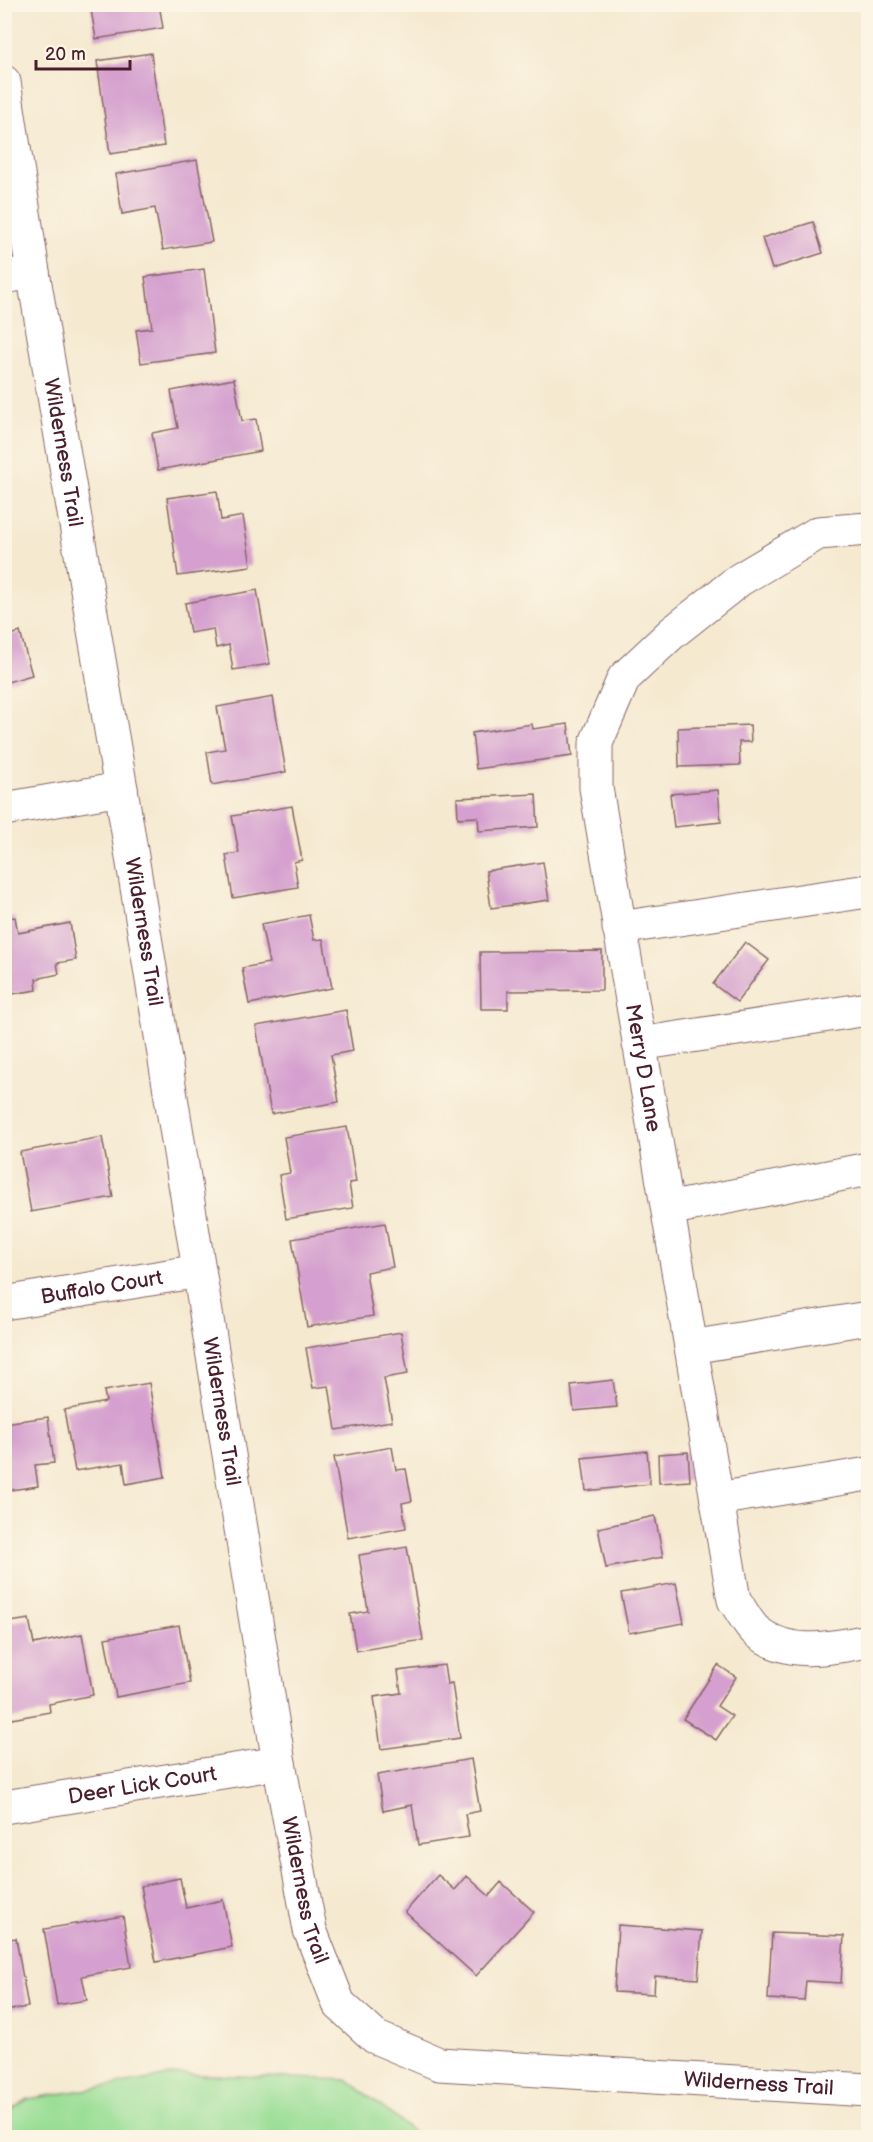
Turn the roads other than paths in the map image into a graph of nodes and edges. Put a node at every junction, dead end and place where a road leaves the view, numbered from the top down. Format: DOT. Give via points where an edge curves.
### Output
graph roads {
  1 [pos="4,82"];
  2 [pos="19,275"];
  3 [pos="868,529"];
  4 [pos="121,789"];
  5 [pos="4,809"];
  6 [pos="868,891"];
  7 [pos="620,928"];
  8 [pos="868,1009"];
  9 [pos="639,1044"];
  10 [pos="868,1169"];
  11 [pos="668,1209"];
  12 [pos="199,1271"];
  13 [pos="4,1303"];
  14 [pos="868,1318"];
  15 [pos="692,1347"];
  16 [pos="868,1474"];
  17 [pos="717,1499"];
  18 [pos="868,1641"];
  19 [pos="279,1763"];
  20 [pos="4,1807"];
  21 [pos="868,2090"];
  1 -- 2 [label="street, Wilderness Trail"];
  2 -- 4 [label="street, Wilderness Trail"];
  3 -- 7 [label="street, Merry D Lane" via="818,533 739,580 672,633 624,678 596,743 596,788"];
  4 -- 5 [label="street"];
  4 -- 12 [label="street, Wilderness Trail"];
  6 -- 7 [label="street"];
  7 -- 9 [label="street, Merry D Lane"];
  8 -- 9 [label="street"];
  9 -- 11 [label="street, Merry D Lane"];
  10 -- 11 [label="street"];
  11 -- 15 [label="street, Merry D Lane"];
  12 -- 13 [label="street, Buffalo Court"];
  12 -- 19 [label="street, Wilderness Trail"];
  14 -- 15 [label="street"];
  15 -- 17 [label="street, Merry D Lane"];
  16 -- 17 [label="street"];
  17 -- 18 [label="street, Merry D Lane" via="734,1600 754,1629 778,1644 819,1650"];
  19 -- 20 [label="street, Deer Lick Court"];
  19 -- 21 [label="street, Wilderness Trail" via="310,1930 339,2004 375,2037 439,2064"];
}
